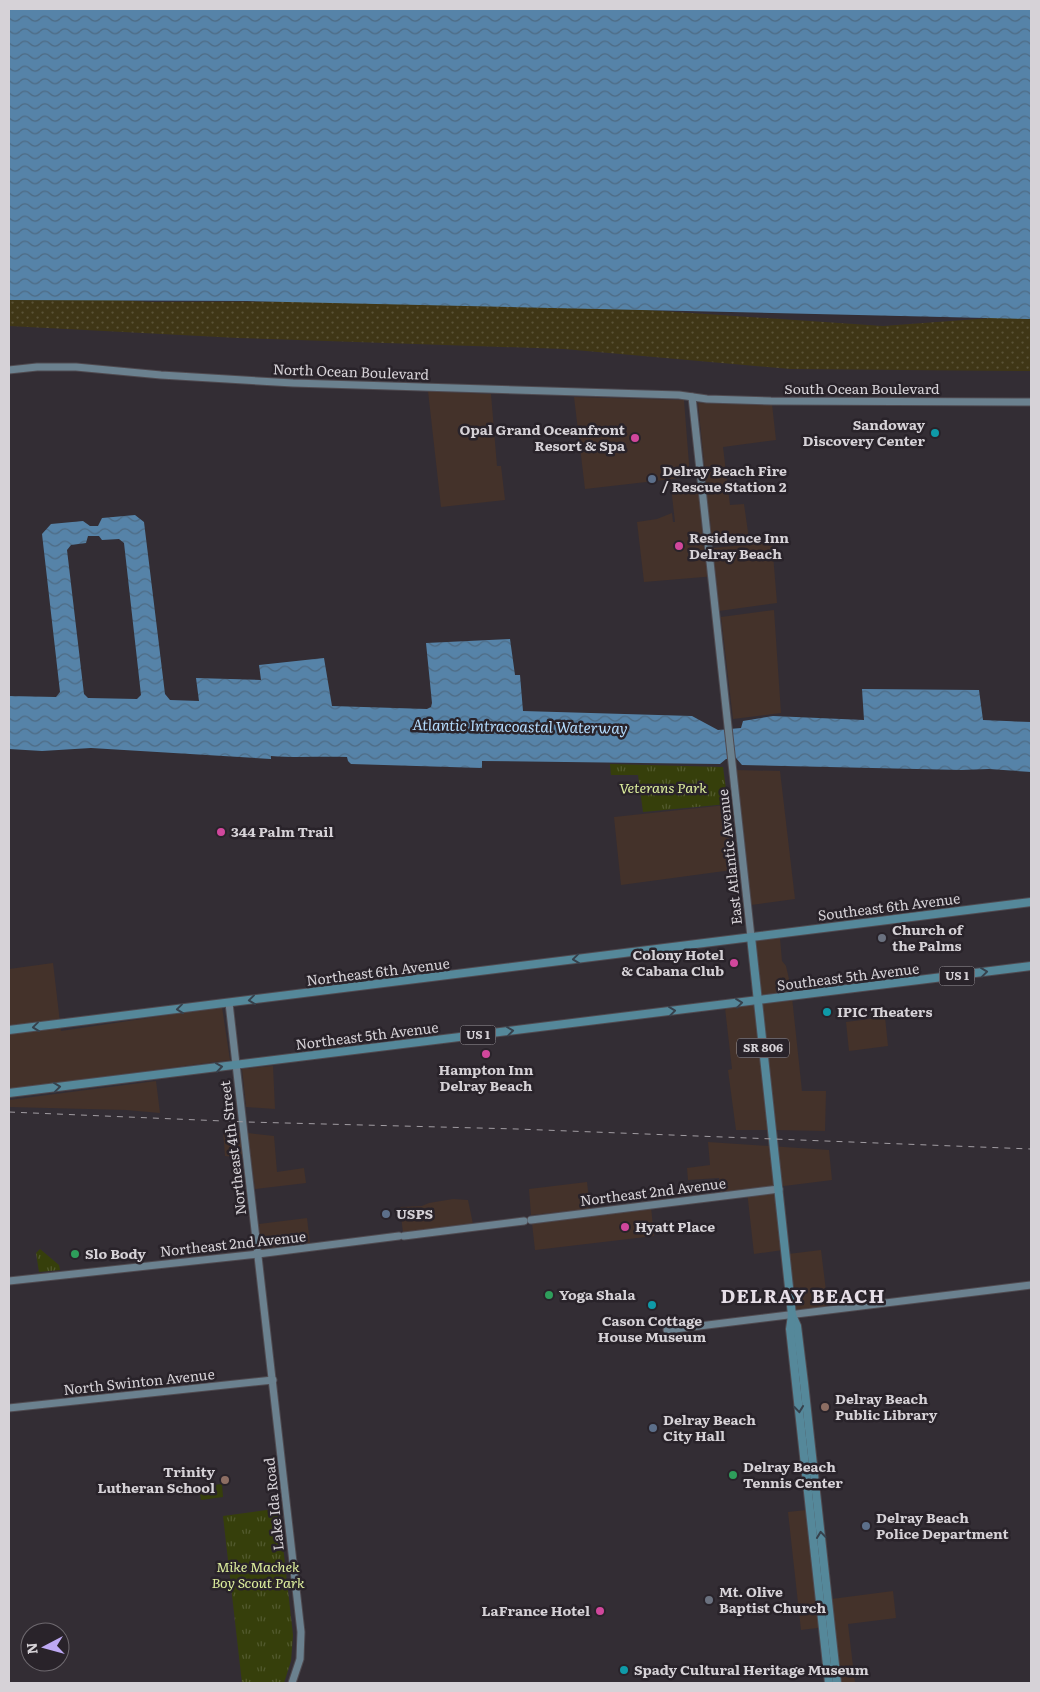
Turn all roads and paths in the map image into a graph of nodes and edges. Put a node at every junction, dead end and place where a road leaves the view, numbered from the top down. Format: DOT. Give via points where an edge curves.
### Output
graph roads {
  1 [pos="9,370"];
  2 [pos="692,397"];
  3 [pos="1031,402"];
  4 [pos="1031,902"];
  5 [pos="751,937"];
  6 [pos="1031,966"];
  7 [pos="758,1001"];
  8 [pos="228,1003"];
  9 [pos="9,1030"];
  10 [pos="236,1065"];
  11 [pos="9,1093"];
  12 [pos="779,1189"];
  13 [pos="258,1254"];
  14 [pos="9,1281"];
  15 [pos="1031,1285"];
  16 [pos="792,1315"];
  17 [pos="667,1330"];
  18 [pos="799,1378"];
  19 [pos="273,1380"];
  20 [pos="9,1408"];
  21 [pos="814,1548"];
  22 [pos="824,1566"];
  23 [pos="816,1568"];
  24 [pos="826,1584"];
  25 [pos="292,1683"];
  26 [pos="829,1683"];
  27 [pos="837,1683"];
  1 -- 2 [label="street, North Ocean Boulevard" via="76,366 293,383"];
  2 -- 3 [label="street, South Ocean Boulevard" via="770,401"];
  2 -- 5 [label="street, East Atlantic Avenue / SR 806"];
  4 -- 5 [label="main road, Southeast 6th Avenue"];
  5 -- 7 [label="main road, East Atlantic Avenue / SR 806"];
  5 -- 8 [label="main road, Northeast 6th Avenue, one-way"];
  7 -- 6 [label="main road, Southeast 5th Avenue / US 1, one-way"];
  10 -- 7 [label="main road, Northeast 5th Avenue / US 1, one-way"];
  7 -- 12 [label="main road, East Atlantic Avenue / SR 806"];
  8 -- 9 [label="main road, Northeast 6th Avenue, one-way"];
  8 -- 10 [label="street, Northeast 4th Street"];
  11 -- 10 [label="main road, Northeast 5th Avenue / US 1, one-way"];
  10 -- 13 [label="street, Northeast 4th Street"];
  12 -- 13 [label="street, Northeast 2nd Avenue"];
  12 -- 16 [label="main road, East Atlantic Avenue / SR 806"];
  13 -- 14 [label="street, Northeast 2nd Avenue"];
  13 -- 19 [label="street, Northeast 4th Street"];
  15 -- 16 [label="street"];
  16 -- 17 [label="street"];
  16 -- 18 [label="main road, SR 806" via="797,1326"];
  16 -- 18 [label="main road, SR 806" via="790,1329 794,1367"];
  18 -- 21 [label="main road, SR 806, one-way"];
  22 -- 18 [label="main road, SR 806, one-way" via="804,1387"];
  19 -- 20 [label="street, North Swinton Avenue"];
  19 -- 25 [label="street, Lake Ida Road" via="301,1632 300,1658"];
  21 -- 22 [label="main road" via="818,1561"];
  21 -- 23 [label="main road, SR 806"];
  22 -- 24 [label="main road, SR 806"];
  23 -- 24 [label="main road" via="823,1574"];
  23 -- 26 [label="main road, SR 806"];
  24 -- 27 [label="main road, SR 806"];
}
